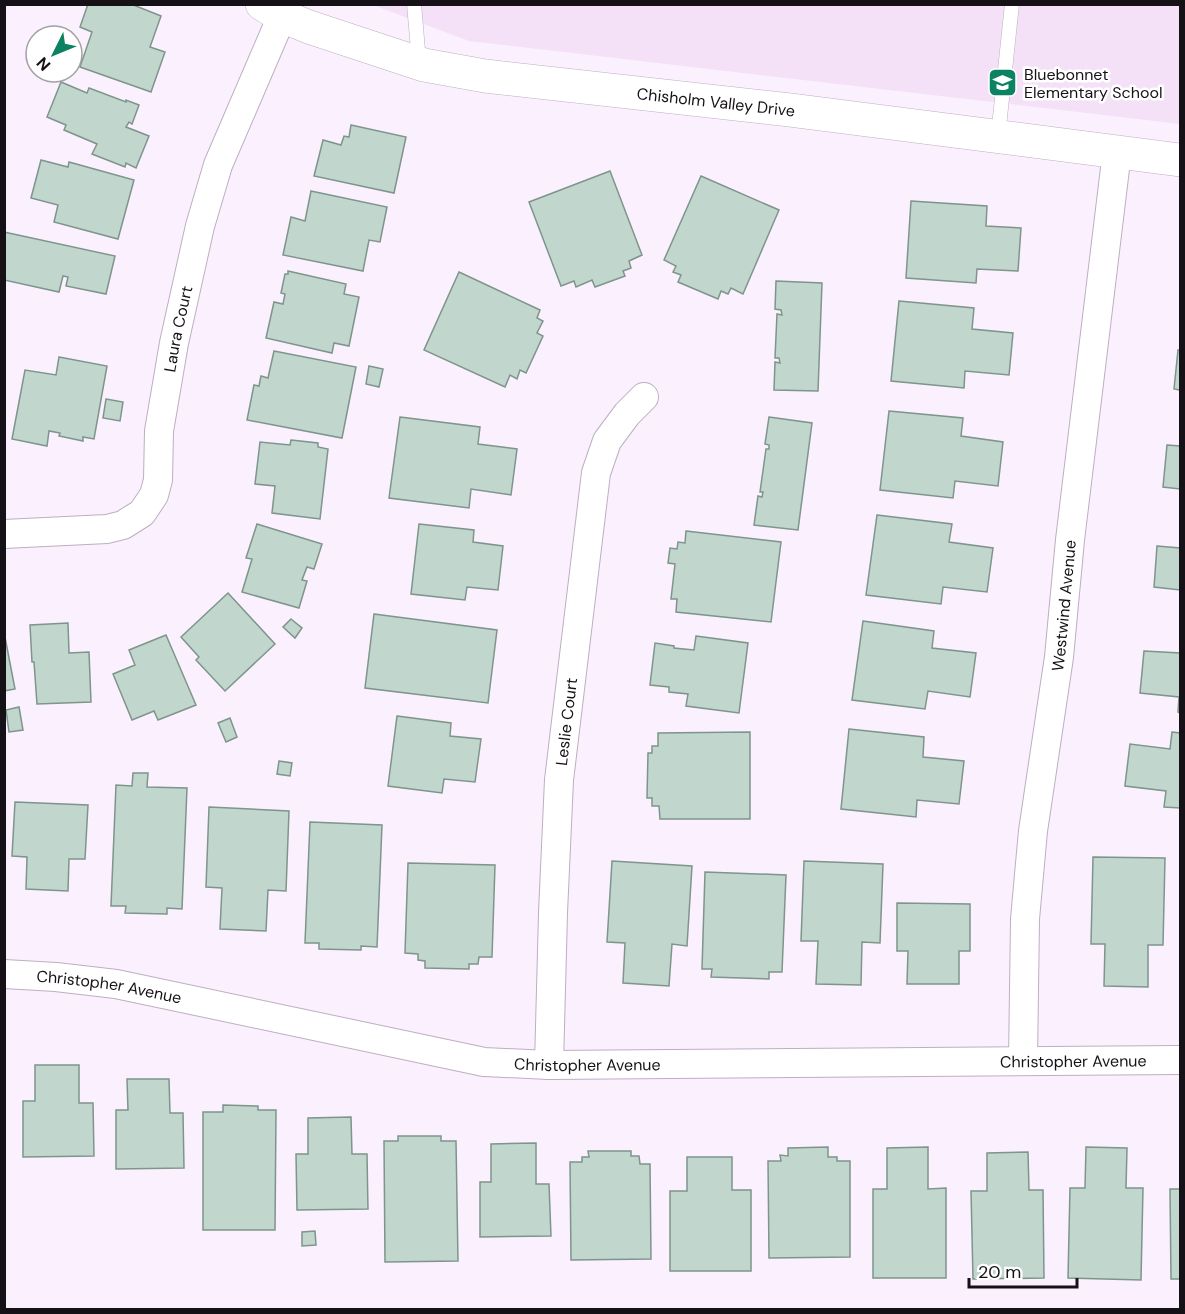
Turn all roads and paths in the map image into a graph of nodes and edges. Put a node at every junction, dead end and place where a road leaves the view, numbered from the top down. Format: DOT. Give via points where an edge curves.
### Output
graph roads {
  1 [pos="414,4"];
  2 [pos="1012,4"];
  3 [pos="272,10"];
  4 [pos="418,62"];
  5 [pos="998,136"];
  6 [pos="1117,152"];
  7 [pos="1180,160"];
  8 [pos="644,397"];
  9 [pos="4,534"];
  10 [pos="4,974"];
  11 [pos="1180,1060"];
  12 [pos="1023,1061"];
  13 [pos="549,1065"];
  1 -- 4 [label="lane"];
  2 -- 5 [label="lane"];
  3 -- 4 [label="street, Chisholm Valley Drive" via="309,27"];
  3 -- 9 [label="street, Laura Court" via="200,226 174,343 159,431 154,495 142,513 123,525"];
  4 -- 5 [label="street, Chisholm Valley Drive" via="485,76"];
  5 -- 6 [label="street, Chisholm Valley Drive"];
  6 -- 7 [label="street, Chisholm Valley Drive"];
  6 -- 12 [label="street, Westwind Avenue" via="1059,657 1033,831 1025,919"];
  8 -- 13 [label="street, Leslie Court" via="607,441 596,473 559,780"];
  10 -- 13 [label="street, Christopher Avenue" via="116,984 484,1062"];
  11 -- 12 [label="street, Christopher Avenue"];
  12 -- 13 [label="street, Christopher Avenue"];
}
